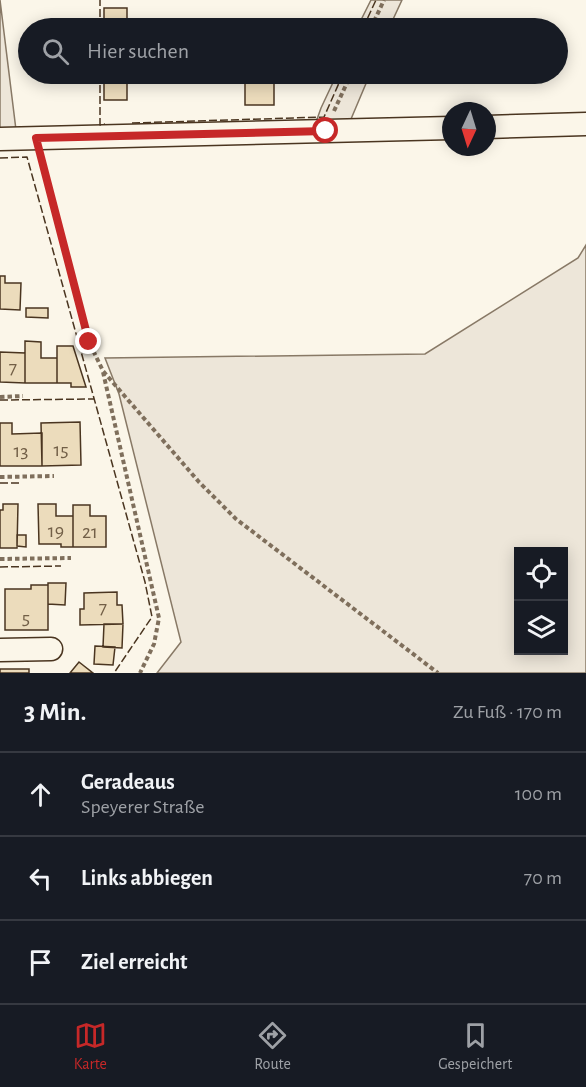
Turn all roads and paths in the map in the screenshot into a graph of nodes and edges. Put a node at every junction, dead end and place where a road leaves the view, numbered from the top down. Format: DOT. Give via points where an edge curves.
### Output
graph roads {
  1 [pos="384,0"];
  2 [pos="376,18"];
  3 [pos="347,84"];
  4 [pos="586,124"];
  5 [pos="496,127"];
  6 [pos="442,128"];
  7 [pos="326,131"];
  8 [pos="36,138"];
  9 [pos="0,139"];
  10 [pos="103,371"];
  11 [pos="23,396"];
  12 [pos="0,397"];
  13 [pos="54,476"];
  14 [pos="0,477"];
  15 [pos="71,558"];
  16 [pos="0,559"];
  17 [pos="51,649"];
  18 [pos="0,650"];
  19 [pos="140,673"];
  20 [pos="438,673"];
  1 -- 2 [label="path"];
  3 -- 7 [label="path"];
  4 -- 5 [label="street"];
  6 -- 7 [label="street"];
  7 -- 8 [label="street"];
  8 -- 9 [label="street"];
  8 -- 10 [label="path" via="89,342"];
  10 -- 19 [label="path" via="159,618 154,644"];
  10 -- 20 [label="path" via="236,519"];
  11 -- 12 [label="path"];
  13 -- 14 [label="path"];
  15 -- 16 [label="path"];
  17 -- 18 [label="street"];
}
